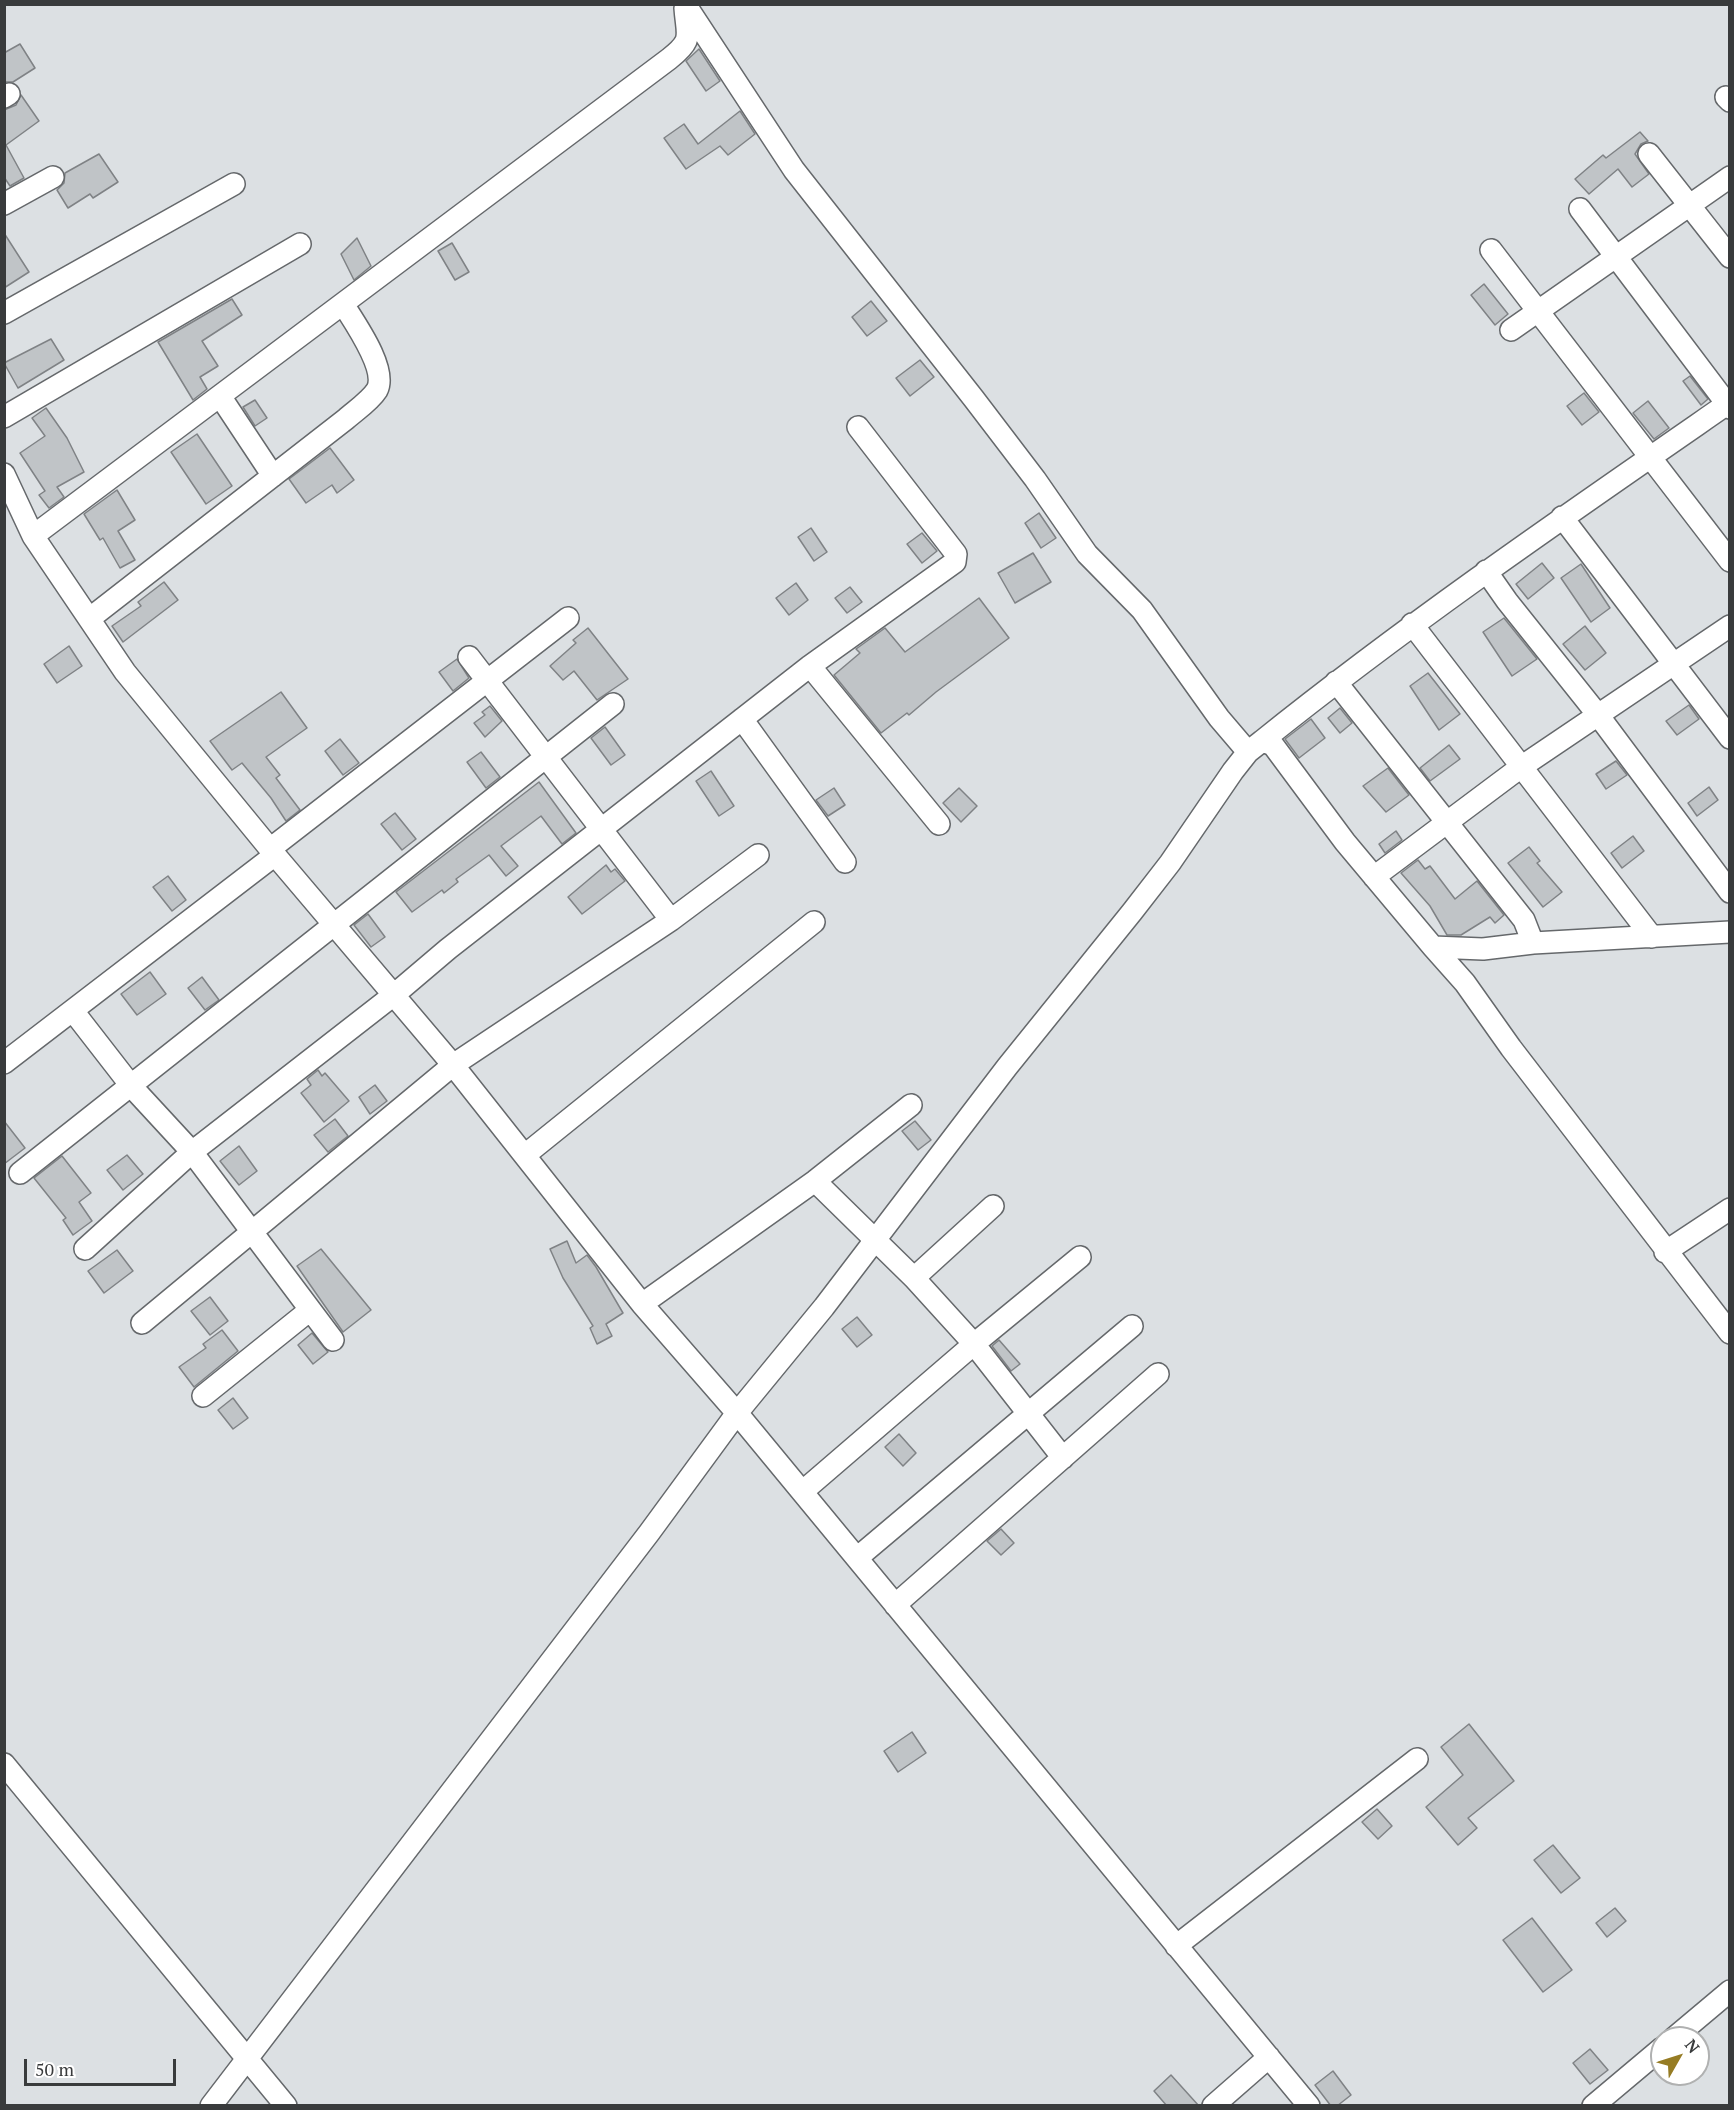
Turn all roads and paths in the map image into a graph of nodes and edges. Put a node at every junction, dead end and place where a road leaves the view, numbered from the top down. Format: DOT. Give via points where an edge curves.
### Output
graph roads {
  1 [pos="685,5"];
  2 [pos="1649,154"];
  3 [pos="53,177"];
  4 [pos="1730,177"];
  5 [pos="234,184"];
  6 [pos="4,204"];
  7 [pos="1689,205"];
  8 [pos="1580,209"];
  9 [pos="300,244"];
  10 [pos="1491,250"];
  11 [pos="1616,256"];
  12 [pos="1730,257"];
  13 [pos="343,304"];
  14 [pos="1539,310"];
  15 [pos="4,313"];
  16 [pos="1511,330"];
  17 [pos="220,396"];
  18 [pos="1729,405"];
  19 [pos="4,417"];
  20 [pos="858,427"];
  21 [pos="1649,457"];
  22 [pos="4,474"];
  23 [pos="273,476"];
  24 [pos="1562,517"];
  25 [pos="33,536"];
  26 [pos="1730,561"];
  27 [pos="1486,571"];
  28 [pos="568,618"];
  29 [pos="88,619"];
  30 [pos="1412,624"];
  31 [pos="1730,626"];
  32 [pos="469,657"];
  33 [pos="1671,663"];
  34 [pos="810,666"];
  35 [pos="486,680"];
  36 [pos="1336,682"];
  37 [pos="613,704"];
  38 [pos="1598,715"];
  39 [pos="742,718"];
  40 [pos="1730,738"];
  41 [pos="1255,747"];
  42 [pos="547,756"];
  43 [pos="1521,767"];
  44 [pos="1448,823"];
  45 [pos="939,824"];
  46 [pos="602,828"];
  47 [pos="272,852"];
  48 [pos="758,855"];
  49 [pos="845,862"];
  50 [pos="1374,877"];
  51 [pos="1730,892"];
  52 [pos="671,920"];
  53 [pos="814,922"];
  54 [pos="335,924"];
  55 [pos="1730,932"];
  56 [pos="1652,937"];
  57 [pos="1533,943"];
  58 [pos="1432,947"];
  59 [pos="395,994"];
  60 [pos="73,1011"];
  61 [pos="4,1063"];
  62 [pos="453,1065"];
  63 [pos="132,1087"];
  64 [pos="911,1106"];
  65 [pos="192,1152"];
  66 [pos="525,1155"];
  67 [pos="20,1173"];
  68 [pos="815,1181"];
  69 [pos="993,1206"];
  70 [pos="1730,1209"];
  71 [pos="253,1231"];
  72 [pos="875,1240"];
  73 [pos="85,1249"];
  74 [pos="1665,1252"];
  75 [pos="1080,1257"];
  76 [pos="914,1278"];
  77 [pos="642,1304"];
  78 [pos="310,1310"];
  79 [pos="142,1323"];
  80 [pos="1131,1326"];
  81 [pos="1729,1333"];
  82 [pos="333,1340"];
  83 [pos="974,1344"];
  84 [pos="1158,1374"];
  85 [pos="203,1396"];
  86 [pos="737,1413"];
  87 [pos="1029,1414"];
  88 [pos="1062,1458"];
  89 [pos="802,1492"];
  90 [pos="857,1558"];
  91 [pos="895,1605"];
  92 [pos="1417,1759"];
  93 [pos="4,1764"];
  94 [pos="1176,1946"];
  95 [pos="1730,1991"];
  96 [pos="1688,2026"];
  97 [pos="1269,2057"];
  98 [pos="1650,2058"];
  99 [pos="247,2059"];
  100 [pos="211,2106"];
  101 [pos="286,2106"];
  102 [pos="1213,2106"];
  103 [pos="1310,2106"];
  104 [pos="1593,2106"];
  1 -- 13 [label="street" via="689,37 682,49"];
  1 -- 41 [label="street" via="794,170 995,425 1087,554 1142,610 1219,718"];
  2 -- 7 [label="street"];
  3 -- 6 [label="street"];
  4 -- 7 [label="street"];
  5 -- 15 [label="street"];
  7 -- 11 [label="street"];
  7 -- 12 [label="street"];
  8 -- 11 [label="street"];
  9 -- 19 [label="street"];
  10 -- 14 [label="street"];
  11 -- 14 [label="street"];
  11 -- 18 [label="street"];
  13 -- 17 [label="street"];
  13 -- 23 [label="street" via="376,367 377,389 346,419"];
  14 -- 16 [label="street"];
  14 -- 21 [label="street"];
  17 -- 23 [label="street"];
  17 -- 25 [label="street"];
  18 -- 21 [label="street"];
  20 -- 34 [label="street" via="957,559"];
  21 -- 24 [label="street"];
  21 -- 26 [label="street"];
  22 -- 25 [label="street"];
  23 -- 29 [label="street"];
  24 -- 27 [label="street"];
  24 -- 33 [label="street"];
  25 -- 29 [label="street"];
  27 -- 30 [label="street"];
  27 -- 38 [label="street"];
  28 -- 35 [label="street"];
  29 -- 47 [label="street" via="125,672"];
  30 -- 36 [label="street"];
  30 -- 43 [label="street"];
  31 -- 33 [label="street"];
  32 -- 35 [label="street"];
  33 -- 38 [label="street"];
  33 -- 40 [label="street"];
  34 -- 39 [label="street"];
  34 -- 45 [label="street"];
  35 -- 42 [label="street"];
  35 -- 47 [label="street"];
  36 -- 41 [label="street"];
  36 -- 44 [label="street"];
  37 -- 42 [label="street"];
  38 -- 43 [label="street"];
  38 -- 51 [label="street"];
  39 -- 46 [label="street"];
  39 -- 49 [label="street"];
  41 -- 50 [label="street" via="1273,745"];
  41 -- 72 [label="street" via="1164,872 1007,1067"];
  42 -- 46 [label="street"];
  42 -- 54 [label="street"];
  43 -- 44 [label="street"];
  43 -- 56 [label="street"];
  44 -- 50 [label="street"];
  44 -- 57 [label="street" via="1524,920"];
  46 -- 52 [label="street"];
  46 -- 59 [label="street"];
  47 -- 54 [label="street"];
  47 -- 60 [label="street"];
  48 -- 52 [label="street"];
  50 -- 58 [label="street"];
  52 -- 62 [label="street"];
  53 -- 66 [label="street"];
  54 -- 59 [label="street"];
  54 -- 63 [label="street"];
  55 -- 56 [label="street"];
  56 -- 57 [label="street"];
  57 -- 58 [label="street" via="1483,949"];
  58 -- 74 [label="street" via="1465,983"];
  59 -- 62 [label="street"];
  59 -- 65 [label="street"];
  60 -- 61 [label="street"];
  60 -- 63 [label="street"];
  62 -- 66 [label="street"];
  62 -- 71 [label="street"];
  63 -- 65 [label="street"];
  63 -- 67 [label="street"];
  64 -- 68 [label="street"];
  65 -- 71 [label="street"];
  65 -- 73 [label="street"];
  66 -- 77 [label="street"];
  68 -- 72 [label="street"];
  68 -- 77 [label="street"];
  69 -- 76 [label="street"];
  70 -- 74 [label="street"];
  71 -- 78 [label="street"];
  71 -- 79 [label="street"];
  72 -- 76 [label="street"];
  72 -- 86 [label="street"];
  74 -- 81 [label="street"];
  75 -- 83 [label="street"];
  76 -- 83 [label="street"];
  77 -- 86 [label="street"];
  78 -- 82 [label="street"];
  78 -- 85 [label="street"];
  80 -- 87 [label="street"];
  83 -- 87 [label="street"];
  83 -- 89 [label="street"];
  84 -- 88 [label="street"];
  86 -- 89 [label="street"];
  86 -- 99 [label="street"];
  87 -- 88 [label="street"];
  87 -- 90 [label="street"];
  88 -- 91 [label="street"];
  89 -- 90 [label="street"];
  90 -- 91 [label="street"];
  91 -- 94 [label="street"];
  92 -- 94 [label="street"];
  93 -- 99 [label="street"];
  94 -- 97 [label="street"];
  95 -- 96 [label="street"];
  97 -- 102 [label="street"];
  97 -- 103 [label="street"];
  98 -- 104 [label="street"];
  99 -- 100 [label="street"];
  99 -- 101 [label="street"];
}
